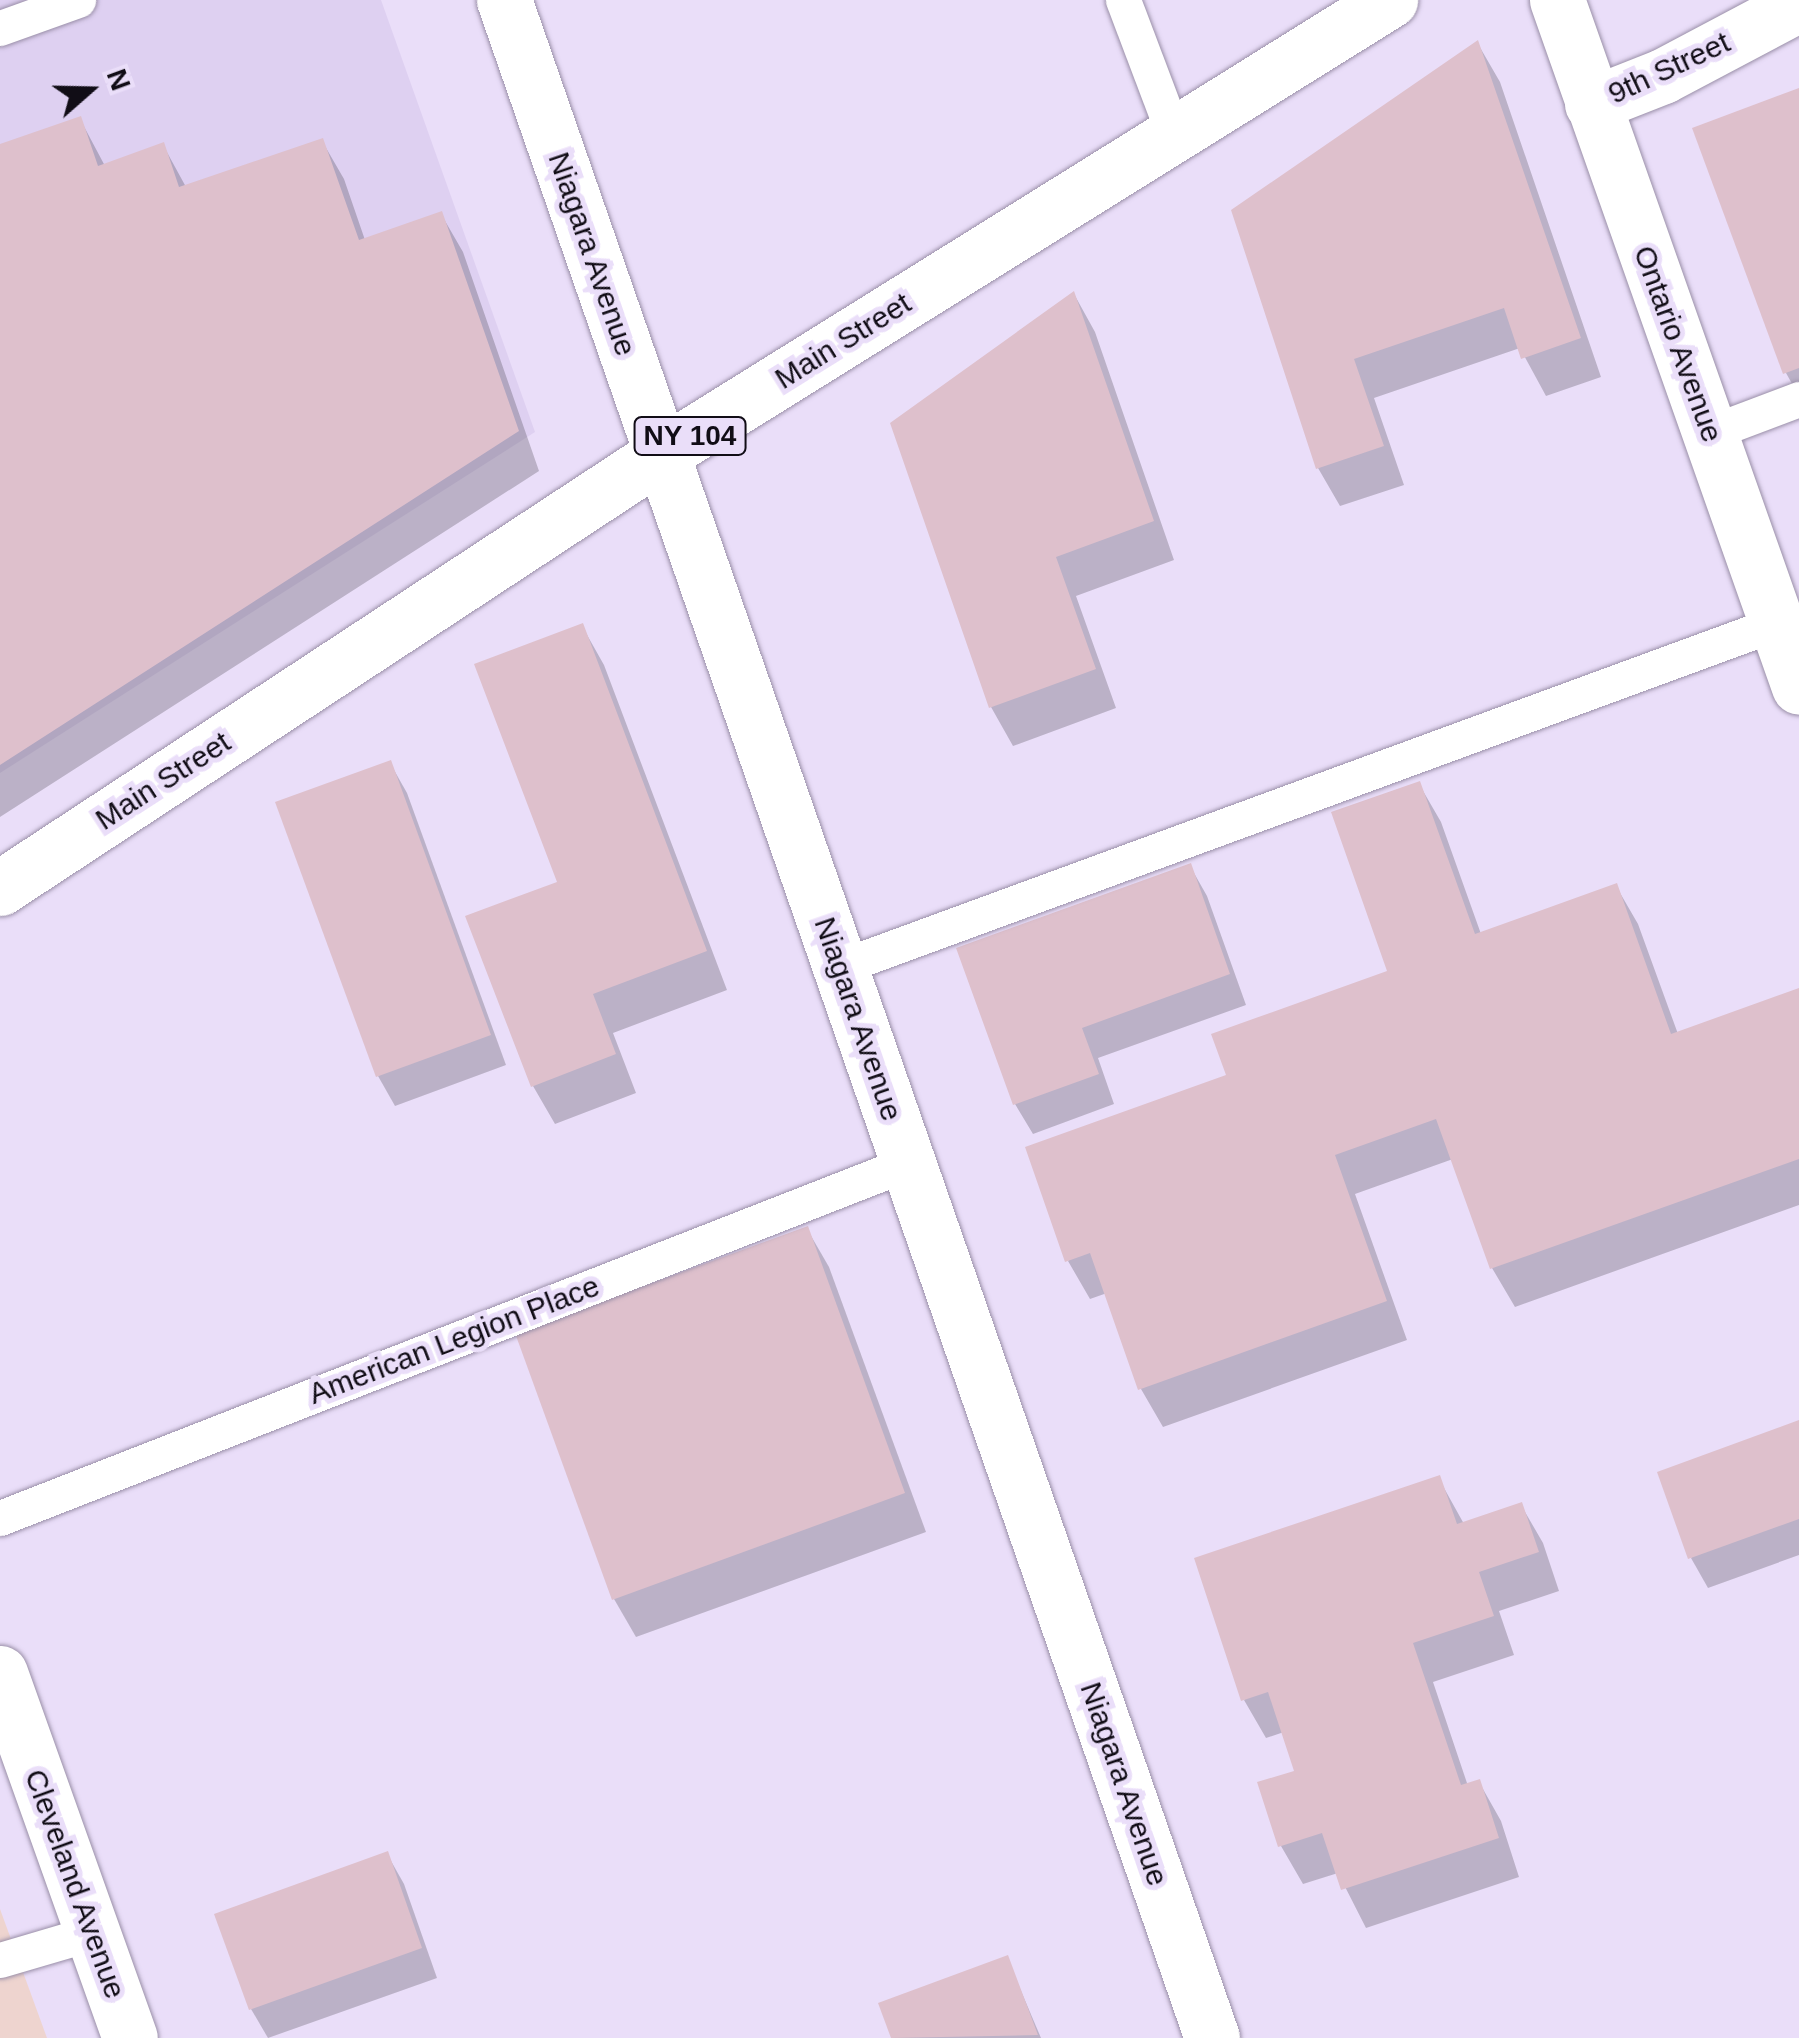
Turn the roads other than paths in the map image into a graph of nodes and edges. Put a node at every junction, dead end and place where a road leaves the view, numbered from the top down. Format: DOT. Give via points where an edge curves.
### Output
graph roads {
  1 [pos="78,0"];
  2 [pos="504,0"];
  3 [pos="1123,0"];
  4 [pos="1390,0"];
  5 [pos="1557,0"];
  6 [pos="1799,4"];
  7 [pos="0,28"];
  8 [pos="1592,104"];
  9 [pos="1174,135"];
  10 [pos="1799,399"];
  11 [pos="1710,432"];
  12 [pos="661,454"];
  13 [pos="1776,623"];
  14 [pos="1799,687"];
  15 [pos="0,888"];
  16 [pos="840,966"];
  17 [pos="908,1163"];
  18 [pos="0,1518"];
  19 [pos="0,1673"];
  20 [pos="92,1933"];
  21 [pos="0,1960"];
  22 [pos="130,2038"];
  23 [pos="1212,2038"];
  1 -- 7 [label="lane"];
  2 -- 12 [label="street, Niagara Avenue"];
  3 -- 9 [label="lane"];
  4 -- 9 [label="street, Main Street / NY 104"];
  5 -- 8 [label="street, Ontario Avenue"];
  6 -- 8 [label="street, 9th Street" via="1663,76"];
  8 -- 11 [label="street, Ontario Avenue"];
  9 -- 12 [label="street, Main Street / NY 104"];
  10 -- 11 [label="lane"];
  11 -- 13 [label="street, Ontario Avenue"];
  12 -- 15 [label="street, Main Street / NY 104"];
  12 -- 16 [label="street, Niagara Avenue"];
  13 -- 14 [label="street, Ontario Avenue"];
  13 -- 16 [label="lane"];
  16 -- 17 [label="street, Niagara Avenue"];
  17 -- 18 [label="lane, American Legion Place"];
  17 -- 23 [label="street, Niagara Avenue"];
  19 -- 20 [label="street, Cleveland Avenue"];
  20 -- 21 [label="lane"];
  20 -- 22 [label="street, Cleveland Avenue"];
}
